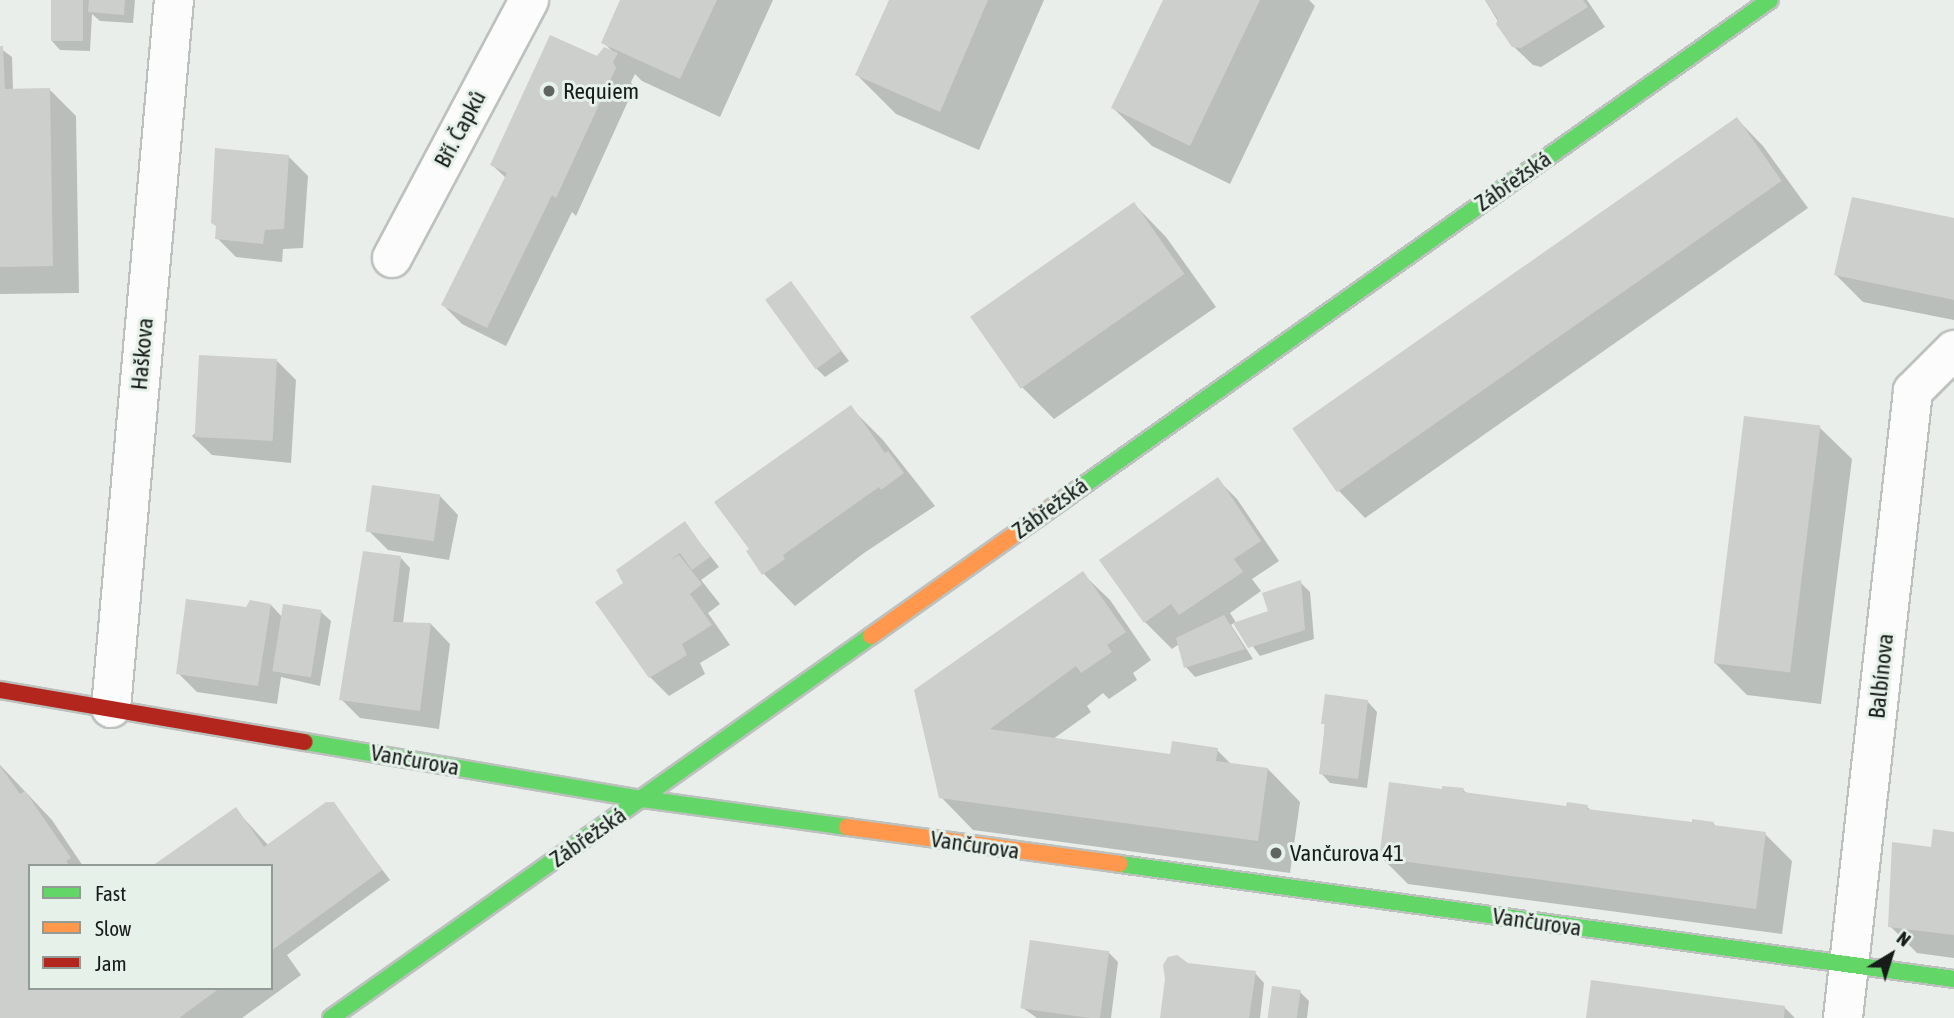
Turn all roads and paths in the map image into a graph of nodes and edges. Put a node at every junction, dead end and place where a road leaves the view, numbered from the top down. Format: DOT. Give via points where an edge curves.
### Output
graph roads {
  1 [pos="174,0"];
  2 [pos="529,0"];
  3 [pos="1770,0"];
  4 [pos="391,258"];
  5 [pos="1954,350"];
  6 [pos="0,690"];
  7 [pos="111,708"];
  8 [pos="643,799"];
  9 [pos="1848,965"];
  10 [pos="1954,979"];
  11 [pos="331,1018"];
  12 [pos="1843,1018"];
  1 -- 7 [label="street, Haškova"];
  2 -- 4 [label="street, Bří. Čapků"];
  3 -- 8 [label="street, Zábřežská"];
  5 -- 9 [label="street, Balbínova" via="1913,391"];
  6 -- 7 [label="street, Vančurova"];
  7 -- 8 [label="street, Vančurova"];
  8 -- 9 [label="street, Vančurova"];
  8 -- 11 [label="street, Zábřežská"];
  9 -- 10 [label="street, Vančurova"];
  9 -- 12 [label="street, Balbínova"];
}
